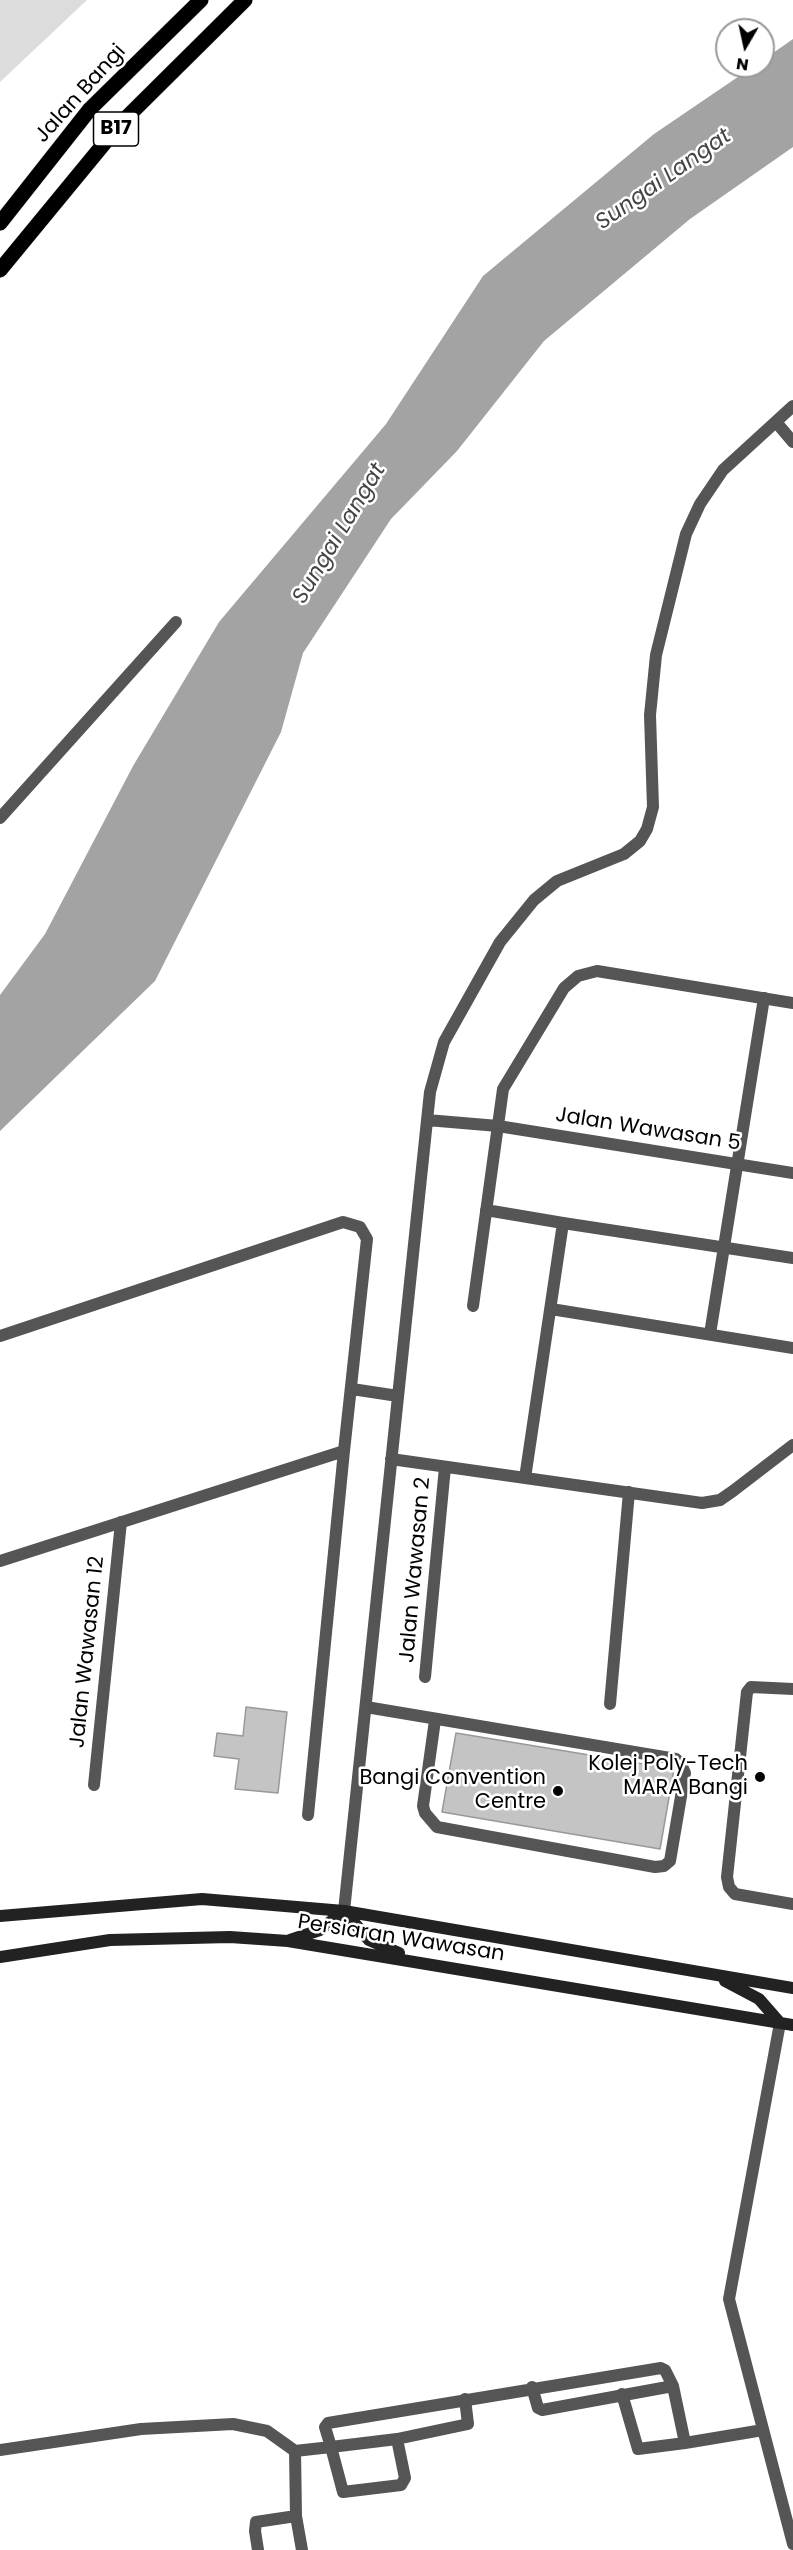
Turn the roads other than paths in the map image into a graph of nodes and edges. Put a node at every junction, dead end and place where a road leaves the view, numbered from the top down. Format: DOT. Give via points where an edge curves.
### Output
graph roads {
  1 [pos="201,0"];
  2 [pos="245,0"];
  3 [pos="0,223"];
  4 [pos="0,270"];
  5 [pos="792,410"];
  6 [pos="776,422"];
  7 [pos="793,442"];
  8 [pos="176,622"];
  9 [pos="0,818"];
  10 [pos="764,998"];
  11 [pos="793,1003"];
  12 [pos="427,1120"];
  13 [pos="498,1126"];
  14 [pos="737,1164"];
  15 [pos="793,1173"];
  16 [pos="486,1210"];
  17 [pos="563,1223"];
  18 [pos="724,1248"];
  19 [pos="793,1258"];
  20 [pos="473,1306"];
  21 [pos="551,1309"];
  22 [pos="710,1334"];
  23 [pos="0,1336"];
  24 [pos="793,1348"];
  25 [pos="352,1389"];
  26 [pos="398,1396"];
  27 [pos="793,1445"];
  28 [pos="344,1451"];
  29 [pos="391,1459"];
  30 [pos="445,1467"];
  31 [pos="525,1478"];
  32 [pos="629,1492"];
  33 [pos="121,1522"];
  34 [pos="0,1561"];
  35 [pos="425,1677"];
  36 [pos="793,1689"];
  37 [pos="610,1704"];
  38 [pos="366,1707"];
  39 [pos="435,1720"];
  40 [pos="94,1785"];
  41 [pos="308,1815"];
  42 [pos="793,1904"];
  43 [pos="344,1911"];
  44 [pos="0,1916"];
  45 [pos="288,1941"];
  46 [pos="0,1957"];
  47 [pos="417,1960"];
  48 [pos="716,1976"];
  49 [pos="793,1988"];
  50 [pos="793,2016"];
  51 [pos="787,2024"];
  52 [pos="673,2386"];
  53 [pos="532,2387"];
  54 [pos="622,2394"];
  55 [pos="465,2399"];
  56 [pos="763,2430"];
  57 [pos="397,2439"];
  58 [pos="685,2443"];
  59 [pos="331,2447"];
  60 [pos="0,2450"];
  61 [pos="295,2451"];
  62 [pos="296,2516"];
  63 [pos="793,2544"];
  64 [pos="258,2550"];
  65 [pos="302,2550"];
  1 -- 3 [label="main road, Jalan Bangi / B17" via="90,109"];
  2 -- 4 [label="main road, B17" via="121,123"];
  5 -- 6 [label="street"];
  6 -- 7 [label="street"];
  6 -- 12 [label="street" via="723,470 686,534 656,655 650,715 653,807 647,829 624,854 557,881 534,900 500,942 444,1041"];
  8 -- 9 [label="street"];
  10 -- 11 [label="street"];
  10 -- 13 [label="street" via="597,971 578,976 564,988 503,1089"];
  10 -- 14 [label="street"];
  12 -- 13 [label="street, Jalan Wawasan 5"];
  12 -- 26 [label="street"];
  13 -- 14 [label="street, Jalan Wawasan 5"];
  13 -- 16 [label="street"];
  14 -- 15 [label="street, Jalan Wawasan 5"];
  14 -- 18 [label="street"];
  16 -- 17 [label="street"];
  16 -- 20 [label="street"];
  17 -- 18 [label="street"];
  17 -- 21 [label="street"];
  18 -- 19 [label="street"];
  18 -- 22 [label="street"];
  21 -- 22 [label="street"];
  21 -- 31 [label="street"];
  22 -- 24 [label="street"];
  23 -- 25 [label="street" via="343,1222 360,1227 367,1239"];
  25 -- 26 [label="street"];
  25 -- 28 [label="street"];
  26 -- 29 [label="street"];
  27 -- 32 [label="street" via="720,1500 702,1503"];
  28 -- 33 [label="street"];
  28 -- 41 [label="street"];
  29 -- 30 [label="street"];
  29 -- 38 [label="street"];
  30 -- 31 [label="street"];
  30 -- 35 [label="street, Jalan Wawasan 2"];
  31 -- 32 [label="street"];
  32 -- 37 [label="street"];
  33 -- 34 [label="street"];
  33 -- 40 [label="street, Jalan Wawasan 12"];
  36 -- 42 [label="street" via="752,1687 747,1692 727,1877 735,1893"];
  38 -- 39 [label="street"];
  38 -- 43 [label="street"];
  39 -- 39 [label="street" via="676,1759 685,1773 670,1861 655,1867 437,1827 423,1806"];
  43 -- 44 [label="main road, Persiaran Wawasan" via="202,1899"];
  43 -- 45 [label="main road" via="321,1930"];
  43 -- 47 [label="main road" via="369,1940"];
  43 -- 48 [label="main road, Persiaran Wawasan"];
  45 -- 46 [label="main road, Persiaran Wawasan" via="230,1937 110,1940"];
  45 -- 47 [label="main road, Persiaran Wawasan"];
  47 -- 51 [label="main road, Persiaran Wawasan"];
  48 -- 49 [label="main road, Persiaran Wawasan"];
  48 -- 51 [label="main road" via="759,1999"];
  50 -- 51 [label="main road"];
  51 -- 56 [label="street" via="729,2299"];
  52 -- 53 [label="street" via="661,2368"];
  52 -- 54 [label="street"];
  52 -- 58 [label="street"];
  53 -- 54 [label="street" via="540,2410"];
  53 -- 55 [label="street"];
  54 -- 58 [label="street" via="638,2449"];
  55 -- 57 [label="street" via="468,2424"];
  55 -- 59 [label="street" via="328,2423 325,2427"];
  56 -- 58 [label="street"];
  56 -- 63 [label="street"];
  57 -- 59 [label="street"];
  57 -- 59 [label="street" via="404,2482 348,2493 344,2492"];
  59 -- 61 [label="street"];
  60 -- 61 [label="street" via="141,2429 233,2424 267,2430"];
  61 -- 62 [label="street"];
  62 -- 64 [label="street" via="256,2522"];
  62 -- 65 [label="street"];
}
